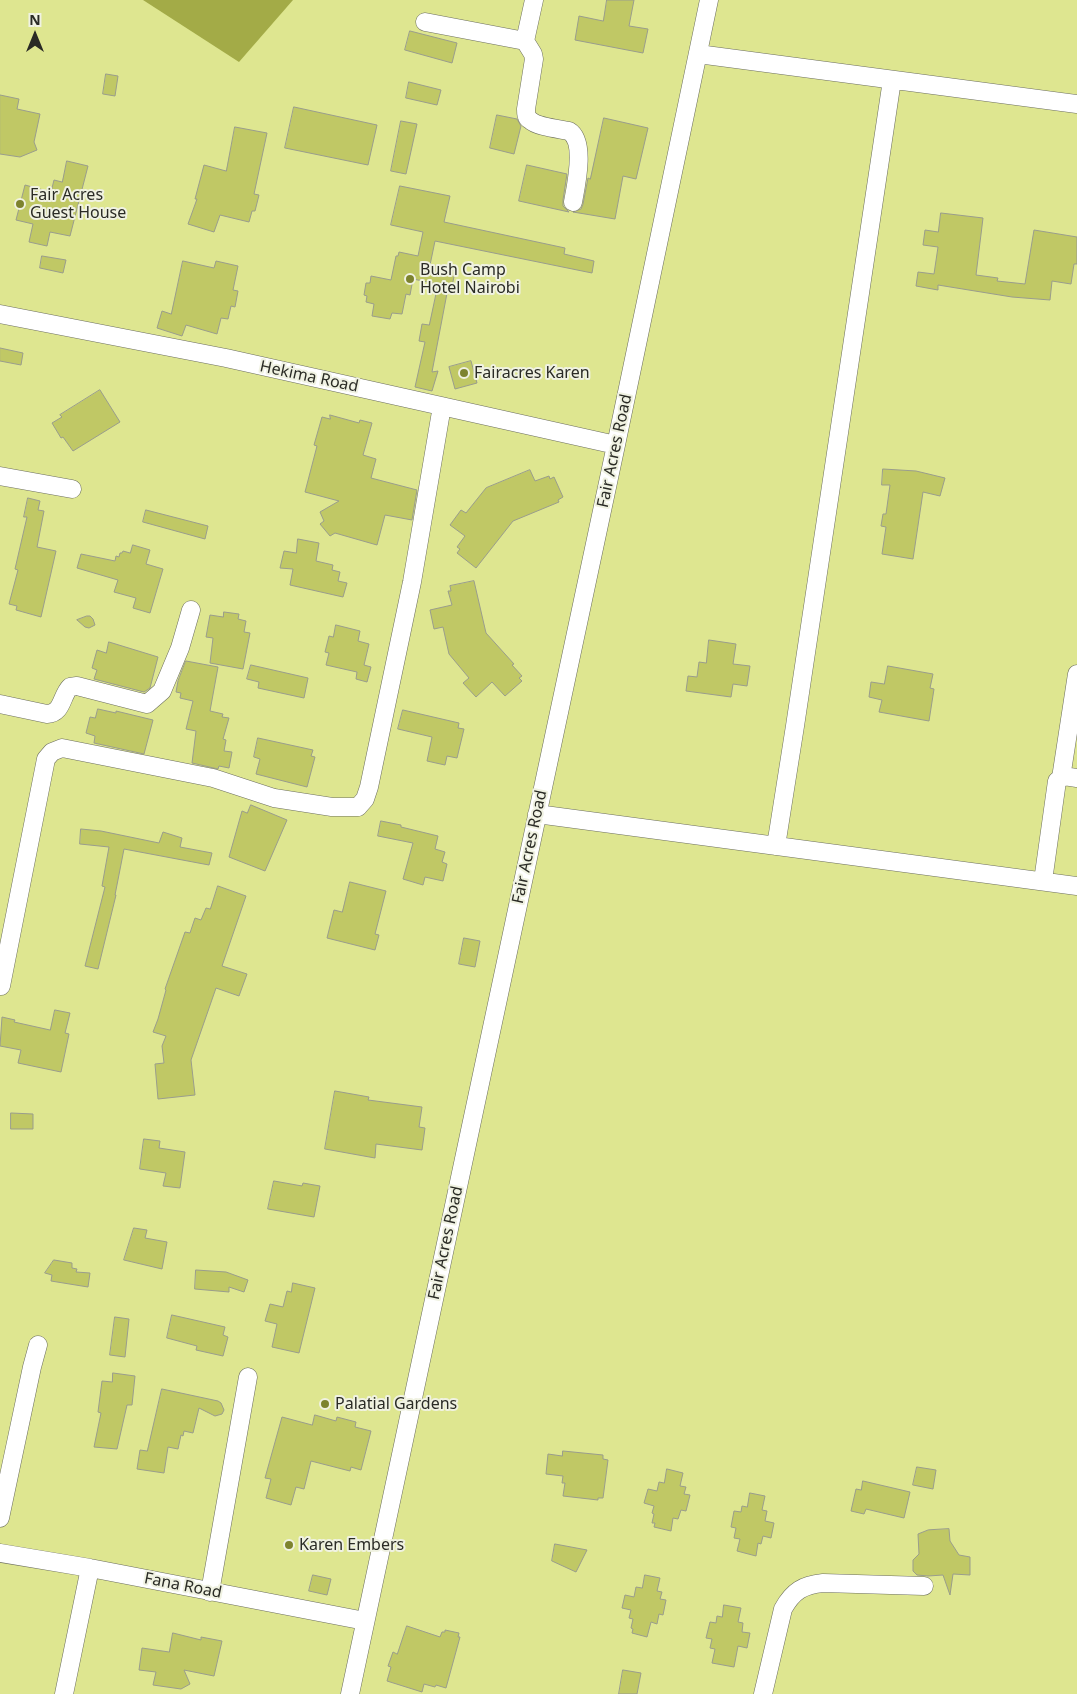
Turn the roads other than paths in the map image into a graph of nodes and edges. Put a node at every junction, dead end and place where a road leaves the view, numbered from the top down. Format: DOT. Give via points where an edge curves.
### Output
graph roads {
  1 [pos="534,0"];
  2 [pos="709,0"];
  3 [pos="425,22"];
  4 [pos="525,41"];
  5 [pos="698,54"];
  6 [pos="892,80"];
  7 [pos="1077,104"];
  8 [pos="573,202"];
  9 [pos="0,314"];
  10 [pos="442,406"];
  11 [pos="616,445"];
  12 [pos="0,476"];
  13 [pos="72,490"];
  14 [pos="191,610"];
  15 [pos="1077,674"];
  16 [pos="0,704"];
  17 [pos="1069,778"];
  18 [pos="537,814"];
  19 [pos="776,846"];
  20 [pos="1043,881"];
  21 [pos="1077,886"];
  22 [pos="1,986"];
  23 [pos="38,1345"];
  24 [pos="248,1377"];
  25 [pos="0,1518"];
  26 [pos="0,1553"];
  27 [pos="90,1568"];
  28 [pos="924,1586"];
  29 [pos="210,1592"];
  30 [pos="365,1621"];
  31 [pos="64,1694"];
  32 [pos="350,1694"];
  33 [pos="763,1694"];
  1 -- 4 [label="street"];
  2 -- 5 [label="street, Fair Acres Road"];
  3 -- 4 [label="street"];
  4 -- 8 [label="street" via="534,59 526,116 535,124 569,132 578,142 578,173"];
  5 -- 6 [label="street"];
  5 -- 11 [label="street, Fair Acres Road"];
  6 -- 7 [label="street"];
  6 -- 19 [label="street"];
  9 -- 10 [label="street, Hekima Road" via="216,356"];
  10 -- 11 [label="street, Hekima Road"];
  10 -- 22 [label="street" via="412,582 369,787 362,803 332,807 274,798 213,778 62,748 52,752 46,758"];
  11 -- 18 [label="street, Fair Acres Road"];
  12 -- 13 [label="street"];
  14 -- 16 [label="street" via="170,674 162,691 147,704 70,686 54,713"];
  15 -- 17 [label="street"];
  17 -- 20 [label="street" via="1057,782"];
  18 -- 19 [label="street"];
  18 -- 30 [label="street, Fair Acres Road"];
  19 -- 20 [label="street"];
  20 -- 21 [label="street"];
  23 -- 25 [label="street"];
  24 -- 29 [label="street"];
  26 -- 27 [label="street, Fana Road"];
  27 -- 29 [label="street, Fana Road"];
  27 -- 31 [label="street"];
  28 -- 33 [label="street" via="812,1584 800,1590 790,1597 783,1609"];
  29 -- 30 [label="street, Fana Road"];
  30 -- 32 [label="street, Fair Acres Road"];
}
